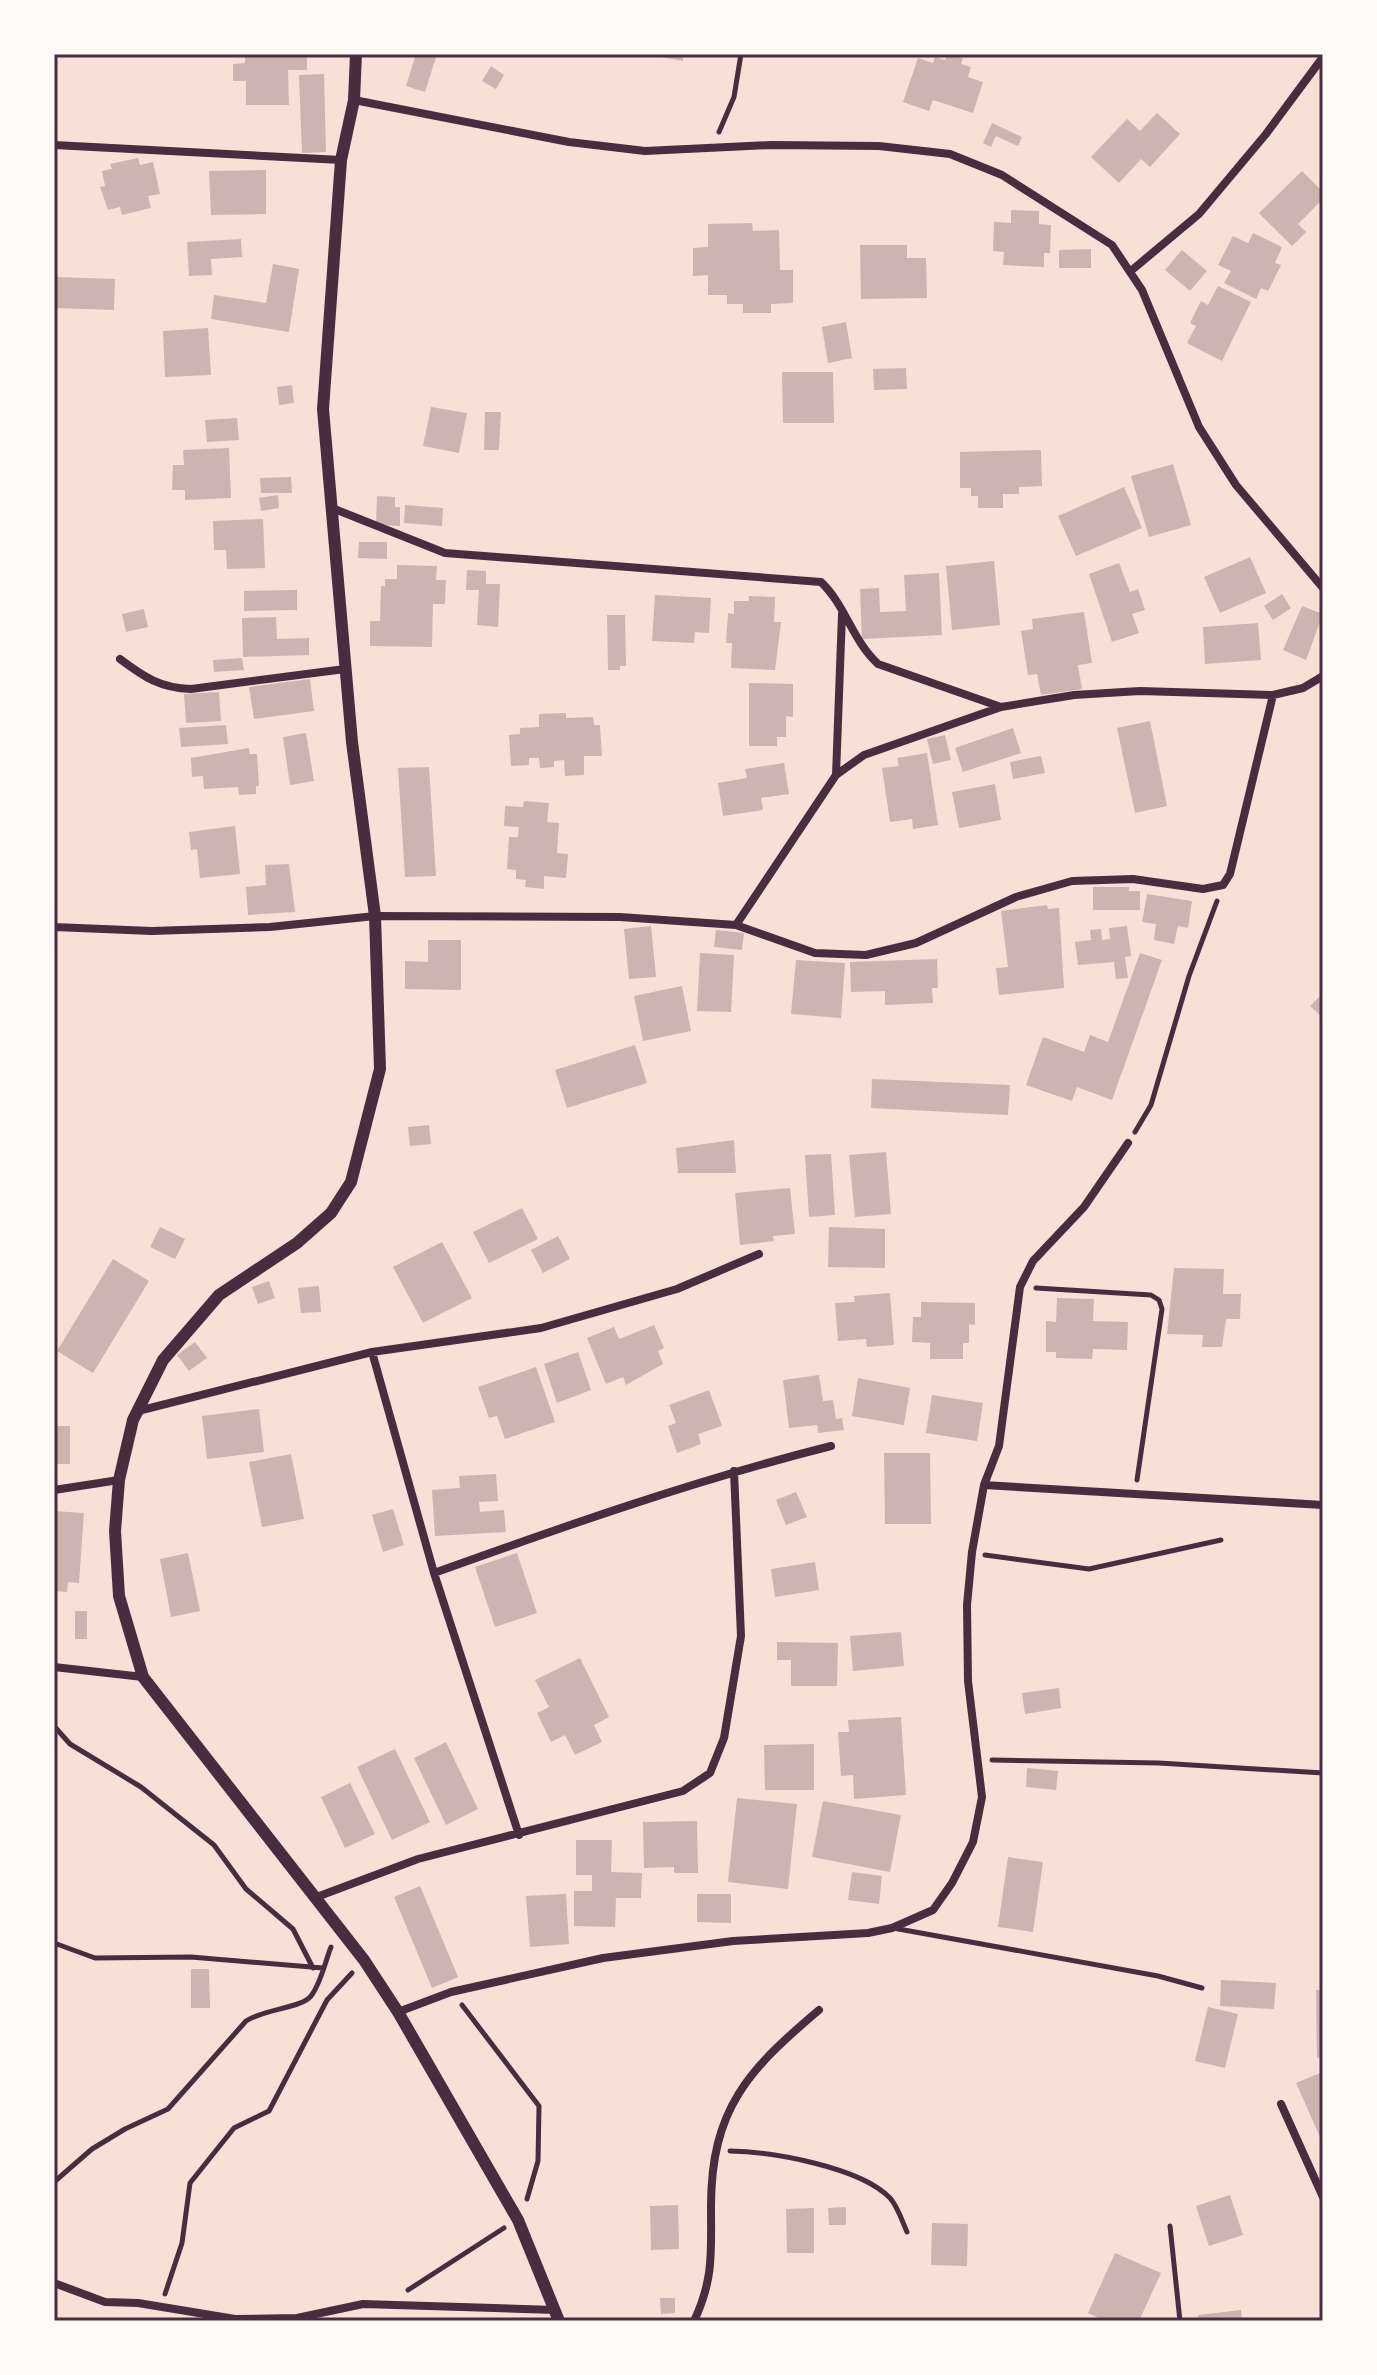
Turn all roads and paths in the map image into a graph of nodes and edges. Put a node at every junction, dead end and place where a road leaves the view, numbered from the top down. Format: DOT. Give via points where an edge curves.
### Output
graph roads {
  1 [pos="356,54"];
  2 [pos="741,54"];
  3 [pos="1323,57"];
  4 [pos="354,100"];
  5 [pos="54,145"];
  6 [pos="713,148"];
  7 [pos="341,160"];
  8 [pos="1132,270"];
  9 [pos="332,508"];
  10 [pos="1323,588"];
  11 [pos="842,613"];
  12 [pos="120,659"];
  13 [pos="345,669"];
  14 [pos="1323,676"];
  15 [pos="1273,695"];
  16 [pos="1001,707"];
  17 [pos="836,775"];
  18 [pos="1223,885"];
  19 [pos="375,916"];
  20 [pos="736,925"];
  21 [pos="54,927"];
  22 [pos="1128,1143"];
  23 [pos="759,1254"];
  24 [pos="1020,1287"];
  25 [pos="372,1352"];
  26 [pos="138,1411"];
  27 [pos="831,1446"];
  28 [pos="734,1471"];
  29 [pos="119,1480"];
  30 [pos="984,1485"];
  31 [pos="54,1490"];
  32 [pos="1135,1497"];
  33 [pos="1323,1505"];
  34 [pos="1221,1540"];
  35 [pos="972,1552"];
  36 [pos="434,1573"];
  37 [pos="54,1667"];
  38 [pos="143,1677"];
  39 [pos="54,1726"];
  40 [pos="980,1760"];
  41 [pos="1323,1773"];
  42 [pos="519,1835"];
  43 [pos="314,1898"];
  44 [pos="338,1927"];
  45 [pos="892,1928"];
  46 [pos="54,1943"];
  47 [pos="364,1960"];
  48 [pos="313,1968"];
  49 [pos="323,1968"];
  50 [pos="1202,1988"];
  51 [pos="451,1992"];
  52 [pos="819,2010"];
  53 [pos="398,2012"];
  54 [pos="1281,2104"];
  55 [pos="713,2151"];
  56 [pos="54,2182"];
  57 [pos="1323,2197"];
  58 [pos="518,2220"];
  59 [pos="1170,2226"];
  60 [pos="907,2232"];
  61 [pos="54,2283"];
  62 [pos="405,2293"];
  63 [pos="157,2306"];
  64 [pos="558,2316"];
  65 [pos="694,2321"];
  66 [pos="1180,2321"];
  1 -- 4 [label="street"];
  2 -- 6 [label="path" via="734,97"];
  3 -- 8 [label="street" via="1199,214"];
  4 -- 6 [label="street" via="569,142 645,151"];
  4 -- 7 [label="street"];
  5 -- 7 [label="street"];
  6 -- 8 [label="street" via="879,146 950,154 1002,175 1088,229 1112,245"];
  7 -- 9 [label="street" via="323,409"];
  8 -- 10 [label="street" via="1199,427 1236,485"];
  9 -- 11 [label="street" via="445,553 821,582"];
  9 -- 13 [label="street"];
  11 -- 16 [label="street" via="862,649 878,664"];
  11 -- 17 [label="street"];
  12 -- 13 [label="street" via="168,688"];
  13 -- 19 [label="street"];
  14 -- 15 [label="street" via="1303,688"];
  15 -- 16 [label="street" via="1140,691"];
  15 -- 18 [label="street"];
  16 -- 17 [label="street" via="864,755"];
  17 -- 20 [label="street"];
  18 -- 20 [label="street" via="1203,889 1133,879 1072,881 1016,897 916,943 866,955 815,953"];
  18 -- 22 [label="path" via="1189,976 1151,1105"];
  19 -- 20 [label="street" via="620,917"];
  19 -- 21 [label="street" via="166,931"];
  19 -- 26 [label="street" via="380,1069 351,1182 331,1213 297,1243 219,1295 163,1360"];
  22 -- 24 [label="street" via="1084,1207 1033,1261"];
  23 -- 25 [label="street" via="677,1289 541,1328"];
  24 -- 30 [label="street" via="999,1446"];
  24 -- 32 [label="path" via="1151,1295 1159,1300 1162,1309"];
  25 -- 26 [label="street"];
  25 -- 36 [label="street"];
  26 -- 29 [label="street"];
  27 -- 28 [label="street"];
  28 -- 36 [label="street"];
  28 -- 42 [label="street" via="741,1636 724,1738 710,1773 683,1791"];
  29 -- 31 [label="street"];
  29 -- 38 [label="street" via="119,1596"];
  30 -- 32 [label="street"];
  30 -- 35 [label="street"];
  32 -- 33 [label="street"];
  34 -- 35 [label="path" via="1089,1569"];
  35 -- 40 [label="street" via="968,1681"];
  36 -- 42 [label="street"];
  37 -- 38 [label="street"];
  38 -- 43 [label="street"];
  39 -- 48 [label="path" via="70,1744 141,1787 214,1845 246,1889 293,1929"];
  40 -- 41 [label="path"];
  40 -- 45 [label="street" via="982,1797 973,1842 952,1883 933,1910"];
  42 -- 43 [label="street" via="418,1859"];
  43 -- 44 [label="street"];
  44 -- 47 [label="street"];
  44 -- 49 [label="path"];
  45 -- 50 [label="lane"];
  45 -- 51 [label="street" via="603,1958"];
  46 -- 48 [label="path" via="95,1958 191,1957"];
  47 -- 53 [label="street"];
  47 -- 63 [label="path" via="327,2000 269,2111 234,2128 190,2183 182,2243"];
  48 -- 49 [label="path"];
  49 -- 56 [label="path" via="311,1996 246,2021 168,2109 92,2149"];
  51 -- 53 [label="street"];
  51 -- 58 [label="path" via="539,2106 538,2161"];
  52 -- 55 [label="street" via="747,2078"];
  53 -- 58 [label="street"];
  54 -- 57 [label="street"];
  55 -- 60 [label="path" via="768,2154 850,2174 893,2201"];
  55 -- 65 [label="street" via="713,2266"];
  58 -- 62 [label="path"];
  58 -- 64 [label="street"];
  59 -- 66 [label="path"];
  61 -- 63 [label="street" via="105,2302"];
  63 -- 64 [label="street" via="264,2320 363,2304"];
}
